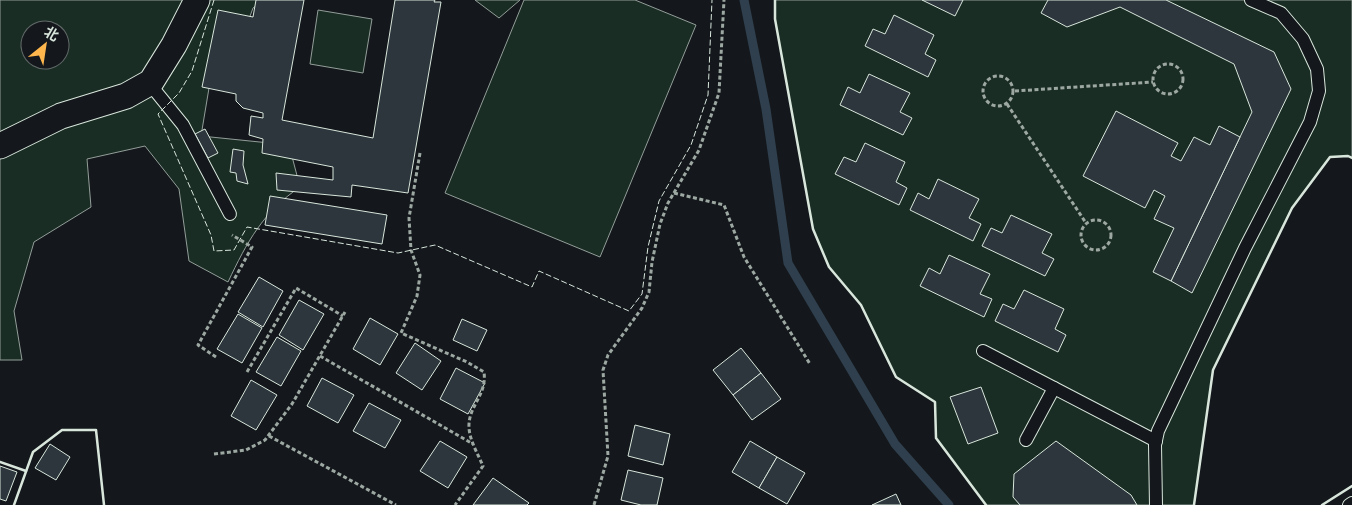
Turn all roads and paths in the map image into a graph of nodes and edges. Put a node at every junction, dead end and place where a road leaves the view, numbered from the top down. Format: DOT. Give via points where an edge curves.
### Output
graph roads {
  1 [pos="196,0"];
  2 [pos="724,0"];
  3 [pos="1251,0"];
  4 [pos="1153,82"];
  5 [pos="148,84"];
  6 [pos="1015,91"];
  7 [pos="1007,104"];
  8 [pos="0,146"];
  9 [pos="420,153"];
  10 [pos="674,193"];
  11 [pos="230,214"];
  12 [pos="1086,223"];
  13 [pos="239,240"];
  14 [pos="345,312"];
  15 [pos="343,316"];
  16 [pos="983,351"];
  17 [pos="320,356"];
  18 [pos="216,357"];
  19 [pos="810,364"];
  20 [pos="247,372"];
  21 [pos="1054,388"];
  22 [pos="269,436"];
  23 [pos="1026,440"];
  24 [pos="1156,441"];
  25 [pos="474,445"];
  26 [pos="214,454"];
  27 [pos="396,505"];
  28 [pos="456,505"];
  29 [pos="594,505"];
  30 [pos="1156,505"];
  1 -- 5 [label="street" via="174,45"];
  2 -- 10 [label="path" via="719,93 699,150"];
  3 -- 24 [label="lane" via="1281,13 1303,38 1317,69 1319,91 1310,122 1245,248"];
  4 -- 4 [label="path" via="1155,70 1162,64 1176,66 1182,74 1182,84 1171,93 1157,90"];
  4 -- 6 [label="path"];
  5 -- 8 [label="street" via="126,96 61,116"];
  5 -- 11 [label="lane" via="183,125"];
  7 -- 7 [label="path" via="997,106 984,98 984,88 989,79 1003,76 1011,82 1013,96"];
  7 -- 12 [label="path"];
  9 -- 25 [label="path" via="409,218 411,250 420,275 417,296 401,333 484,372 486,384 469,426"];
  10 -- 19 [label="path" via="724,205 744,257"];
  10 -- 29 [label="path" via="660,224 649,292 642,308 608,355 603,370 608,456"];
  12 -- 12 [label="path" via="1100,221 1108,227 1110,241 1104,248 1094,251 1085,246 1080,237"];
  13 -- 18 [label="path" via="252,247 198,345"];
  14 -- 15 [label="path"];
  15 -- 17 [label="path"];
  15 -- 20 [label="path" via="296,288"];
  16 -- 21 [label="lane"];
  17 -- 22 [label="path"];
  17 -- 25 [label="path"];
  21 -- 23 [label="lane"];
  21 -- 24 [label="lane"];
  22 -- 26 [label="path" via="246,450"];
  22 -- 27 [label="path"];
  24 -- 30 [label="lane"];
  25 -- 28 [label="path" via="483,466"];
}
